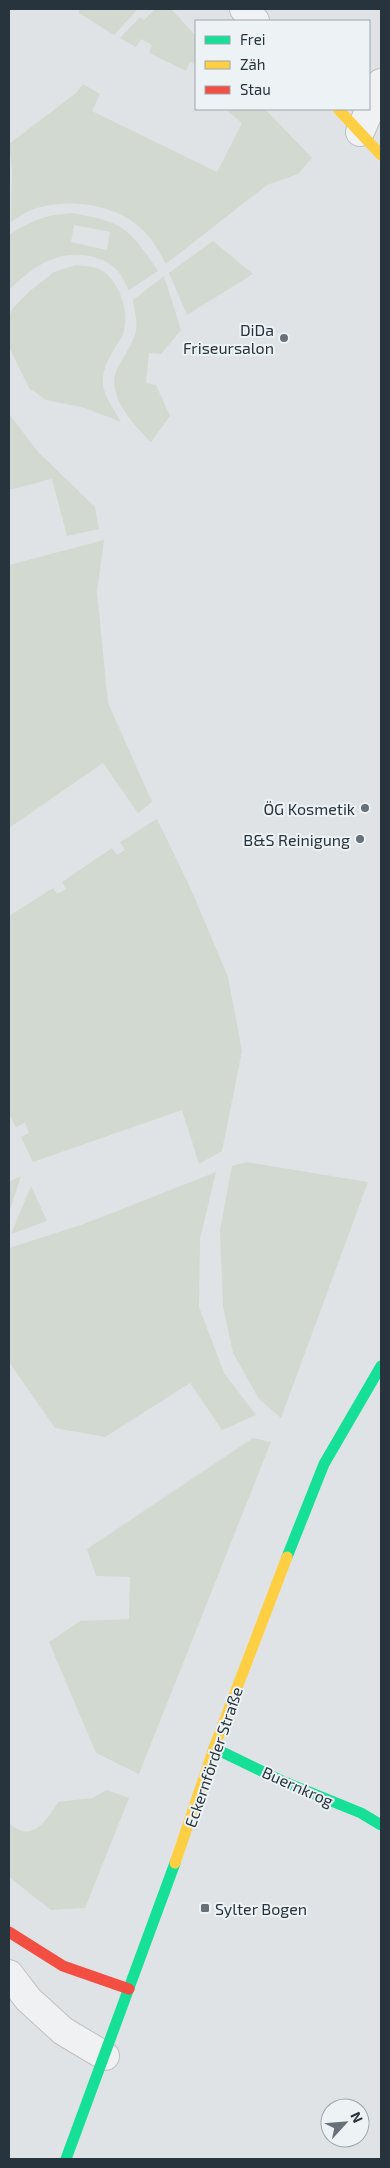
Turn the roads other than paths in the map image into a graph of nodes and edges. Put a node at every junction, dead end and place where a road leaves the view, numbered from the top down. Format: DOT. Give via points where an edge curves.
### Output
graph roads {
  1 [pos="244,9"];
  2 [pos="254,20"];
  3 [pos="381,83"];
  4 [pos="370,109"];
  5 [pos="339,110"];
  6 [pos="369,110"];
  7 [pos="360,132"];
  8 [pos="381,155"];
  9 [pos="381,1366"];
  10 [pos="214,1748"];
  11 [pos="381,1825"];
  12 [pos="9,1932"];
  13 [pos="9,1974"];
  14 [pos="129,1989"];
  15 [pos="105,2056"];
  16 [pos="66,2159"];
  1 -- 2 [label="street"];
  3 -- 4 [label="street"];
  5 -- 7 [label="street"];
  6 -- 7 [label="street"];
  7 -- 8 [label="street"];
  9 -- 10 [label="street, Eckernförder Straße" via="324,1464"];
  10 -- 11 [label="street, Buernkrog" via="282,1781 361,1813"];
  10 -- 14 [label="street, Eckernförder Straße"];
  12 -- 14 [label="street" via="63,1966"];
  13 -- 15 [label="street" via="28,1999 63,2030"];
  14 -- 15 [label="street, Eckernförder Straße"];
  15 -- 16 [label="street, Eckernförder Straße"];
}
